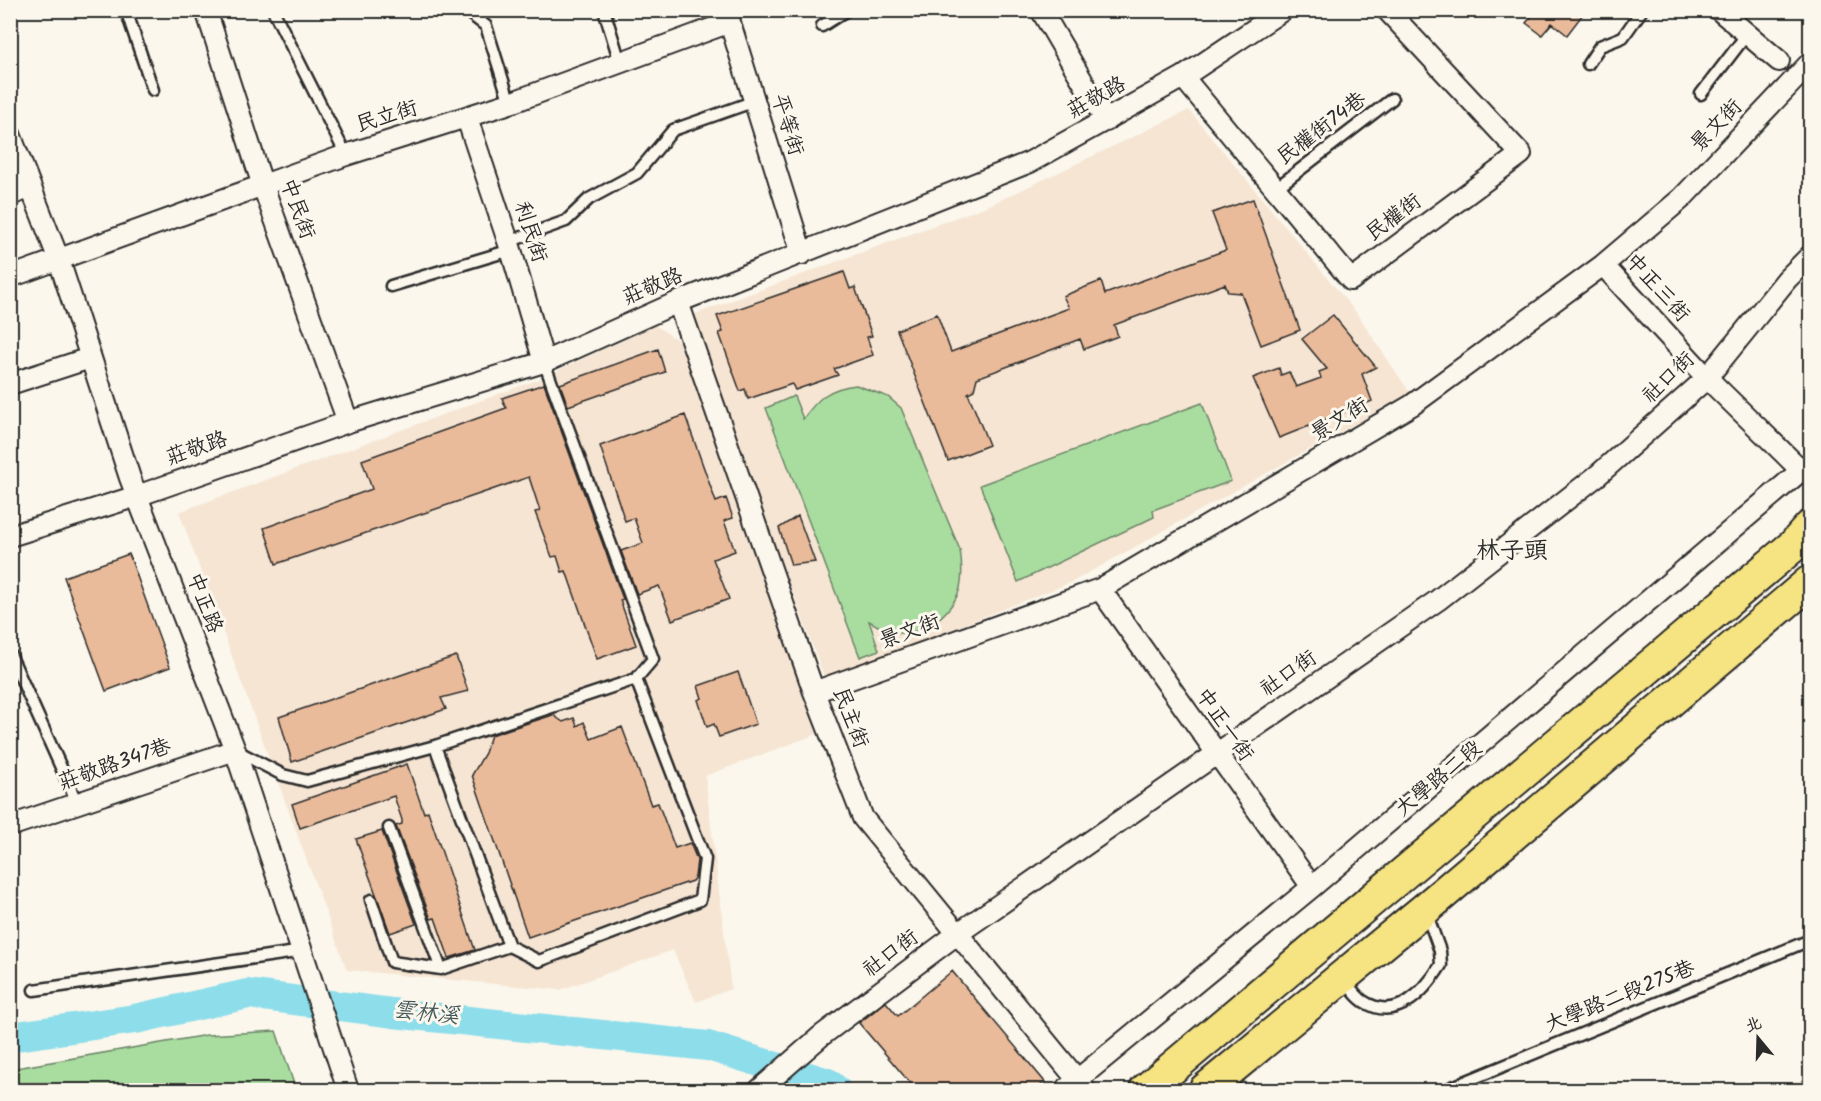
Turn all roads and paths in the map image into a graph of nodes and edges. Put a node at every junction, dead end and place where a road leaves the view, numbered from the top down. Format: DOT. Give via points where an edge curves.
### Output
graph roads {
  1 [pos="126,10"];
  2 [pos="206,10"];
  3 [pos="273,10"];
  4 [pos="465,10"];
  5 [pos="604,10"];
  6 [pos="848,10"];
  7 [pos="1041,10"];
  8 [pos="1283,10"];
  9 [pos="1387,10"];
  10 [pos="1642,10"];
  11 [pos="1719,10"];
  12 [pos="728,16"];
  13 [pos="822,26"];
  14 [pos="1747,34"];
  15 [pos="1779,61"];
  16 [pos="620,62"];
  17 [pos="1810,63"];
  18 [pos="1588,64"];
  19 [pos="1183,77"];
  20 [pos="153,90"];
  21 [pos="1701,94"];
  22 [pos="1392,99"];
  23 [pos="755,101"];
  24 [pos="510,103"];
  25 [pos="467,118"];
  26 [pos="1106,121"];
  27 [pos="10,134"];
  28 [pos="346,155"];
  29 [pos="263,186"];
  30 [pos="29,188"];
  31 [pos="1275,189"];
  32 [pos="10,195"];
  33 [pos="510,246"];
  34 [pos="802,254"];
  35 [pos="1810,256"];
  36 [pos="59,260"];
  37 [pos="1603,265"];
  38 [pos="10,277"];
  39 [pos="391,286"];
  40 [pos="678,302"];
  41 [pos="90,358"];
  42 [pos="544,362"];
  43 [pos="1707,378"];
  44 [pos="10,384"];
  45 [pos="348,422"];
  46 [pos="1806,467"];
  47 [pos="137,496"];
  48 [pos="1810,528"];
  49 [pos="10,536"];
  50 [pos="1810,582"];
  51 [pos="1100,589"];
  52 [pos="10,654"];
  53 [pos="636,679"];
  54 [pos="814,693"];
  55 [pos="435,746"];
  56 [pos="235,750"];
  57 [pos="1216,754"];
  58 [pos="77,803"];
  59 [pos="10,826"];
  60 [pos="389,828"];
  61 [pos="1312,887"];
  62 [pos="371,900"];
  63 [pos="1425,909"];
  64 [pos="957,934"];
  65 [pos="1810,940"];
  66 [pos="510,946"];
  67 [pos="303,951"];
  68 [pos="441,969"];
  69 [pos="1341,978"];
  70 [pos="1279,980"];
  71 [pos="34,990"];
  72 [pos="1302,1011"];
  73 [pos="1076,1087"];
  74 [pos="348,1090"];
  75 [pos="759,1090"];
  76 [pos="1146,1090"];
  77 [pos="1205,1090"];
  78 [pos="1445,1090"];
  1 -- 20 [label="lane"];
  2 -- 29 [label="street, 中民街"];
  3 -- 28 [label="lane"];
  4 -- 24 [label="lane" via="486,26"];
  5 -- 16 [label="lane"];
  6 -- 13 [label="lane"];
  7 -- 26 [label="street"];
  8 -- 19 [label="street, 莊敬路"];
  9 -- 31 [label="street, 民權街" via="1521,154 1351,280"];
  10 -- 18 [label="lane" via="1623,37 1600,46"];
  11 -- 14 [label="street"];
  12 -- 16 [label="street, 民立街"];
  12 -- 23 [label="street, 平等街"];
  14 -- 15 [label="street"];
  14 -- 21 [label="lane"];
  16 -- 24 [label="street, 民立街"];
  17 -- 37 [label="street, 景文街" via="1682,198"];
  19 -- 26 [label="street, 莊敬路"];
  19 -- 31 [label="street, 民權街"];
  22 -- 31 [label="lane, 民權街74巷"];
  23 -- 33 [label="lane" via="673,130 637,173 589,199 566,221"];
  23 -- 34 [label="street, 平等街"];
  24 -- 25 [label="street, 民立街"];
  25 -- 28 [label="street, 民立街"];
  25 -- 33 [label="street, 利民街"];
  26 -- 34 [label="street, 莊敬路" via="1030,162"];
  27 -- 30 [label="street, 中正路"];
  28 -- 29 [label="street, 民立街"];
  29 -- 36 [label="street, 民立街"];
  29 -- 45 [label="street, 中民街"];
  30 -- 32 [label="street"];
  30 -- 36 [label="street, 中正路"];
  33 -- 39 [label="lane"];
  33 -- 42 [label="street, 利民街"];
  34 -- 40 [label="street, 莊敬路"];
  35 -- 43 [label="street, 社口街"];
  36 -- 38 [label="street, 民立街"];
  36 -- 41 [label="street, 中正路"];
  37 -- 43 [label="street, 中正三街"];
  37 -- 51 [label="street, 景文街" via="1412,405"];
  40 -- 42 [label="street, 莊敬路"];
  40 -- 54 [label="street, 民主街"];
  41 -- 44 [label="street"];
  41 -- 47 [label="street, 中正路"];
  42 -- 45 [label="street, 莊敬路"];
  42 -- 53 [label="lane" via="653,659"];
  43 -- 46 [label="street, 中正三街"];
  43 -- 57 [label="street, 社口街" via="1598,475 1438,600"];
  45 -- 47 [label="street, 莊敬路"];
  46 -- 61 [label="street, 大學路二段"];
  47 -- 49 [label="street, 莊敬路"];
  47 -- 56 [label="street, 中正路"];
  48 -- 70 [label="main road"];
  50 -- 63 [label="main road"];
  51 -- 54 [label="street, 景文街"];
  51 -- 57 [label="street, 中正一街"];
  52 -- 58 [label="lane"];
  53 -- 55 [label="lane"];
  53 -- 66 [label="lane" via="705,859 700,900 539,961"];
  54 -- 64 [label="street, 民主街" via="863,818"];
  55 -- 56 [label="lane" via="307,781 283,775"];
  55 -- 66 [label="lane"];
  56 -- 58 [label="street, 莊敬路347巷"];
  56 -- 67 [label="street, 中正路"];
  57 -- 61 [label="street, 中正一街"];
  57 -- 64 [label="street, 社口街"];
  58 -- 59 [label="street, 莊敬路347巷"];
  60 -- 68 [label="lane"];
  61 -- 73 [label="street, 大學路二段"];
  62 -- 68 [label="lane" via="392,962"];
  63 -- 69 [label="main road"];
  63 -- 69 [label="lane" via="1434,929 1441,965 1418,996 1387,1009 1363,1001"];
  64 -- 73 [label="street, 民主街"];
  64 -- 75 [label="street, 社口街" via="821,1036"];
  65 -- 78 [label="lane, 大學路二段275巷"];
  66 -- 68 [label="lane"];
  67 -- 71 [label="lane"];
  67 -- 74 [label="street, 中正路"];
  69 -- 72 [label="main road"];
  70 -- 72 [label="main road"];
  70 -- 76 [label="main road"];
  72 -- 77 [label="main road"];
}
